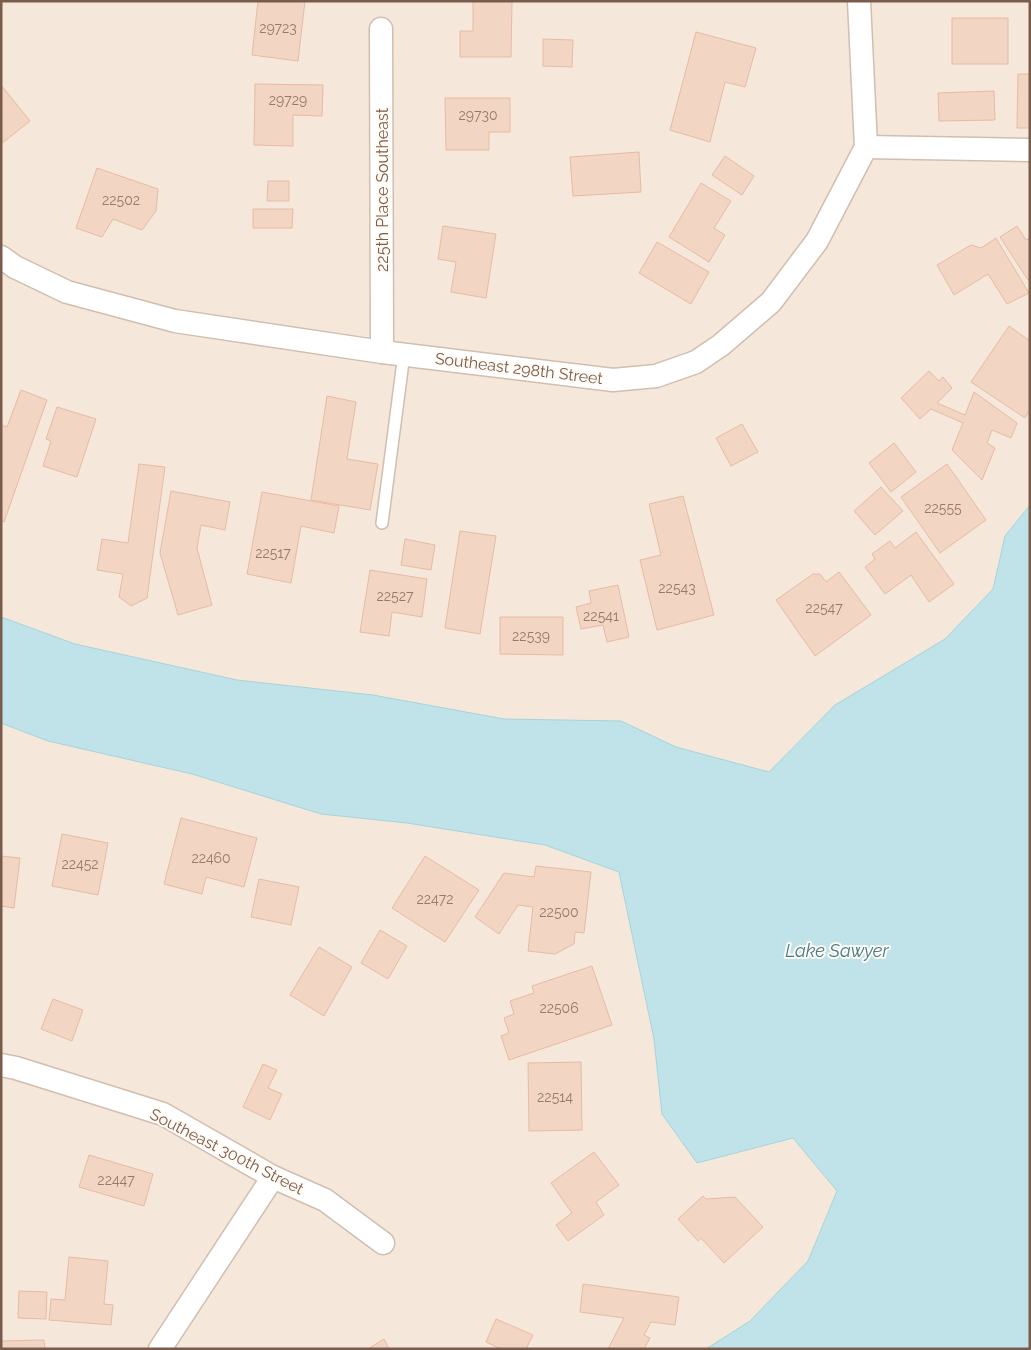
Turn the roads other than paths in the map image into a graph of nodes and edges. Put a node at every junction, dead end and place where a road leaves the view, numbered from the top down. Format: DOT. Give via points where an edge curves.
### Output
graph roads {
  1 [pos="859,1"];
  2 [pos="381,29"];
  3 [pos="866,147"];
  4 [pos="1030,150"];
  5 [pos="1,257"];
  6 [pos="393,353"];
  7 [pos="382,523"];
  8 [pos="1,1065"];
  9 [pos="273,1177"];
  10 [pos="383,1243"];
  11 [pos="160,1349"];
  1 -- 3 [label="street"];
  2 -- 6 [label="street, 225th Place Southeast"];
  3 -- 4 [label="street"];
  3 -- 6 [label="street, Southeast 298th Street" via="817,241 772,302 696,362 656,376 613,380"];
  5 -- 6 [label="street, Southeast 298th Street" via="67,292 175,321"];
  6 -- 7 [label="lane"];
  8 -- 9 [label="street, Southeast 300th Street" via="163,1114"];
  9 -- 10 [label="street, Southeast 300th Street" via="325,1200"];
  9 -- 11 [label="street"];
}
